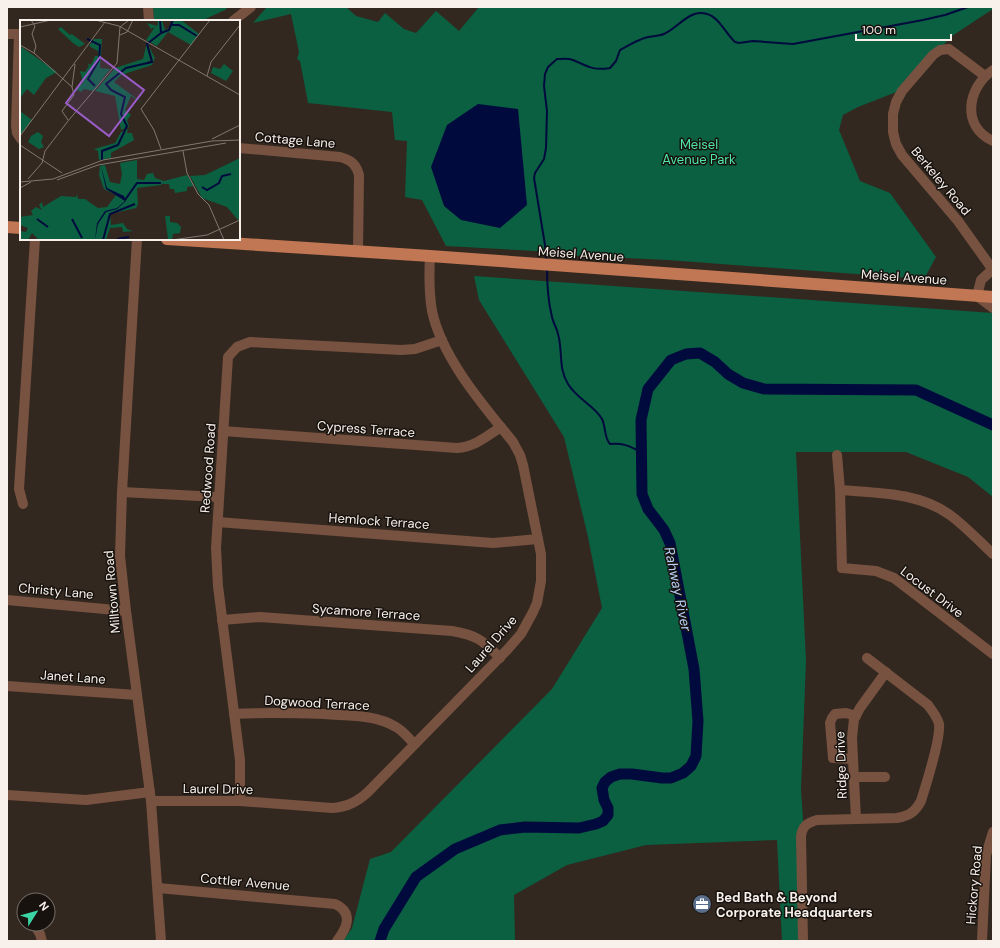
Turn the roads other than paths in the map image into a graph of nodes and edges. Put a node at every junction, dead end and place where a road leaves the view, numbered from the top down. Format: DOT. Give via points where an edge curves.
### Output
graph roads {
  1 [pos="148,7"];
  2 [pos="251,7"];
  3 [pos="149,20"];
  4 [pos="234,20"];
  5 [pos="7,34"];
  6 [pos="20,34"];
  7 [pos="989,73"];
  8 [pos="20,138"];
  9 [pos="993,142"];
  10 [pos="240,148"];
  11 [pos="7,228"];
  12 [pos="20,228"];
  13 [pos="35,240"];
  14 [pos="137,240"];
  15 [pos="182,240"];
  16 [pos="358,252"];
  17 [pos="430,256"];
  18 [pos="993,270"];
  19 [pos="977,296"];
  20 [pos="993,297"];
  21 [pos="993,308"];
  22 [pos="442,340"];
  23 [pos="501,427"];
  24 [pos="223,432"];
  25 [pos="837,455"];
  26 [pos="840,490"];
  27 [pos="122,492"];
  28 [pos="218,497"];
  29 [pos="23,504"];
  30 [pos="218,522"];
  31 [pos="538,539"];
  32 [pos="993,554"];
  33 [pos="7,600"];
  34 [pos="126,611"];
  35 [pos="222,620"];
  36 [pos="993,654"];
  37 [pos="500,658"];
  38 [pos="867,658"];
  39 [pos="886,672"];
  40 [pos="7,686"];
  41 [pos="136,695"];
  42 [pos="234,714"];
  43 [pos="856,716"];
  44 [pos="414,744"];
  45 [pos="853,759"];
  46 [pos="854,777"];
  47 [pos="885,777"];
  48 [pos="7,795"];
  49 [pos="151,797"];
  50 [pos="240,801"];
  51 [pos="856,819"];
  52 [pos="993,832"];
  53 [pos="158,888"];
  54 [pos="988,909"];
  55 [pos="161,941"];
  56 [pos="337,941"];
  57 [pos="803,941"];
  58 [pos="982,941"];
  1 -- 3 [label="street"];
  2 -- 4 [label="street"];
  5 -- 6 [label="street"];
  6 -- 8 [label="street" via="16,126"];
  7 -- 9 [label="street" via="977,86 971,108 977,128"];
  7 -- 18 [label="street, Berkeley Road" via="949,49 940,50 902,91 894,108 892,126 894,138 902,155 958,221"];
  10 -- 16 [label="street, Cottage Lane" via="340,157 354,163 359,175"];
  11 -- 12 [label="main road"];
  13 -- 29 [label="street" via="19,489"];
  14 -- 27 [label="street, Milltown Road"];
  15 -- 16 [label="main road, Meisel Avenue"];
  16 -- 17 [label="main road, Meisel Avenue"];
  17 -- 19 [label="main road, Meisel Avenue"];
  17 -- 22 [label="street, Laurel Drive" via="430,298"];
  18 -- 19 [label="street" via="980,280"];
  19 -- 20 [label="main road, Meisel Avenue"];
  19 -- 21 [label="street"];
  22 -- 23 [label="street, Laurel Drive" via="457,368"];
  22 -- 24 [label="street, Redwood Road" via="415,349 400,350 256,342 243,344 228,356"];
  23 -- 24 [label="street, Cypress Terrace" via="466,448"];
  23 -- 31 [label="street, Laurel Drive" via="520,455"];
  24 -- 28 [label="street, Redwood Road"];
  25 -- 26 [label="street, Locust Drive"];
  26 -- 32 [label="street" via="904,496 927,502 954,518"];
  26 -- 36 [label="street, Locust Drive" via="842,568 876,571 890,576"];
  27 -- 28 [label="street"];
  27 -- 34 [label="street, Milltown Road" via="120,556"];
  28 -- 30 [label="street, Redwood Road"];
  30 -- 31 [label="street, Hemlock Terrace" via="492,542"];
  30 -- 35 [label="street, Redwood Road" via="216,548"];
  31 -- 37 [label="street, Laurel Drive" via="541,581 537,603 521,634"];
  33 -- 34 [label="street, Christy Lane"];
  34 -- 41 [label="street, Milltown Road"];
  35 -- 37 [label="street, Sycamore Terrace" via="260,617 452,631 474,637 486,644"];
  35 -- 42 [label="street, Redwood Road"];
  37 -- 44 [label="street, Laurel Drive"];
  38 -- 39 [label="street"];
  39 -- 43 [label="street, Ridge Drive"];
  39 -- 51 [label="street" via="934,712 939,725 938,738 921,801 914,812 897,818"];
  40 -- 41 [label="street, Janet Lane"];
  41 -- 49 [label="street, Milltown Road"];
  42 -- 44 [label="street, Dogwood Terrace" via="271,712 372,718 397,727"];
  42 -- 50 [label="street, Redwood Road" via="240,760"];
  43 -- 45 [label="street, Ridge Drive" via="852,738"];
  43 -- 45 [label="street" via="846,713 835,714 830,723 833,758"];
  44 -- 50 [label="street, Laurel Drive" via="368,792 352,804 332,808"];
  45 -- 46 [label="street, Ridge Drive"];
  46 -- 47 [label="street"];
  46 -- 51 [label="street, Ridge Drive"];
  48 -- 49 [label="street, Laurel Drive" via="86,800"];
  49 -- 50 [label="street, Laurel Drive"];
  49 -- 53 [label="street, Milltown Road"];
  51 -- 57 [label="street" via="817,820 807,824 802,830"];
  52 -- 54 [label="street, Hickory Road" via="986,855"];
  53 -- 55 [label="street, Milltown Road"];
  53 -- 56 [label="street, Cottler Avenue" via="329,902 342,908 347,918 346,928"];
  54 -- 58 [label="street, Hickory Road"];
}
